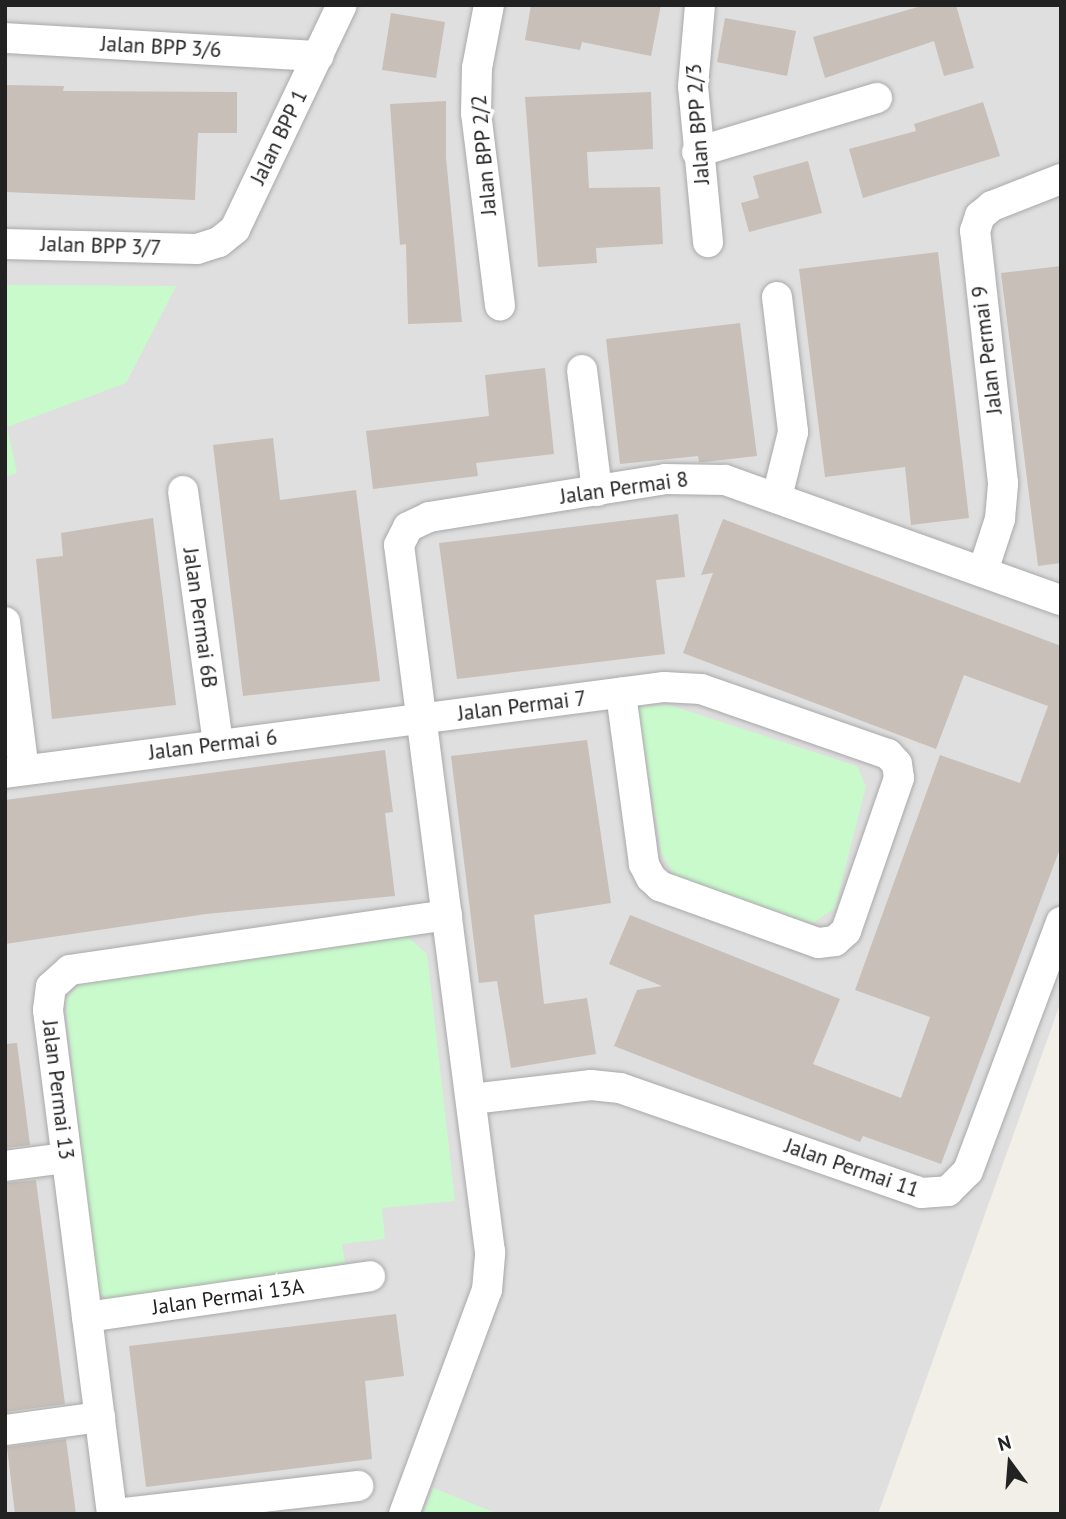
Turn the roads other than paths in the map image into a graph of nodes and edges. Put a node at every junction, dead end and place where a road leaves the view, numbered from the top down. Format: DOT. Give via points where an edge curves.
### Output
graph roads {
  1 [pos="342,5"];
  2 [pos="489,5"];
  3 [pos="700,5"];
  4 [pos="5,38"];
  5 [pos="317,56"];
  6 [pos="877,98"];
  7 [pos="697,152"];
  8 [pos="1061,179"];
  9 [pos="708,243"];
  10 [pos="5,244"];
  11 [pos="197,249"];
  12 [pos="777,296"];
  13 [pos="500,306"];
  14 [pos="582,370"];
  15 [pos="183,491"];
  16 [pos="597,491"];
  17 [pos="777,497"];
  18 [pos="983,571"];
  19 [pos="1061,600"];
  20 [pos="5,622"];
  21 [pos="621,693"];
  22 [pos="422,719"];
  23 [pos="218,744"];
  24 [pos="15,772"];
  25 [pos="447,915"];
  26 [pos="1061,922"];
  27 [pos="472,1099"];
  28 [pos="66,1158"];
  29 [pos="5,1166"];
  30 [pos="370,1276"];
  31 [pos="87,1317"];
  32 [pos="100,1417"];
  33 [pos="5,1430"];
  34 [pos="358,1486"];
  35 [pos="114,1514"];
  36 [pos="404,1514"];
  1 -- 5 [label="street, Jalan BPP 1"];
  2 -- 13 [label="street, Jalan BPP 2/2" via="477,68 477,113"];
  3 -- 7 [label="street, Jalan BPP 2/3" via="692,86"];
  4 -- 5 [label="street, Jalan BPP 3/6"];
  5 -- 11 [label="street, Jalan BPP 1" via="235,229 219,242"];
  6 -- 7 [label="street"];
  7 -- 9 [label="street, Jalan BPP 2/3"];
  8 -- 18 [label="street, Jalan Permai 9" via="992,206 979,216 975,232 1003,483 1000,519"];
  10 -- 11 [label="street, Jalan BPP 3/7"];
  12 -- 17 [label="street" via="793,432"];
  14 -- 16 [label="street"];
  15 -- 23 [label="street, Jalan Permai 6B"];
  16 -- 17 [label="street, Jalan Permai 8" via="696,477 725,480"];
  16 -- 22 [label="street, Jalan Permai 8" via="429,517 408,527 400,545"];
  17 -- 18 [label="street, Jalan Permai 8"];
  18 -- 19 [label="street, Jalan Permai 8"];
  20 -- 24 [label="street"];
  21 -- 21 [label="street, Jalan Permai 7" via="644,864 651,878 660,886 818,943 835,941 846,932 899,778 897,764 888,754 701,689 664,687"];
  21 -- 22 [label="street, Jalan Permai 7"];
  22 -- 23 [label="street, Jalan Permai 6"];
  22 -- 25 [label="street, Jalan Permai 8"];
  23 -- 24 [label="street, Jalan Permai 6"];
  25 -- 27 [label="street, Jalan Permai 8"];
  25 -- 28 [label="street, Jalan Permai 13" via="70,970 51,987 48,1010"];
  26 -- 27 [label="street, Jalan Permai 11" via="968,1171 948,1191 922,1193 620,1088 591,1084"];
  27 -- 36 [label="street, Jalan Permai 8" via="490,1252 487,1290"];
  28 -- 29 [label="street"];
  28 -- 31 [label="street, Jalan Permai 13"];
  30 -- 31 [label="street, Jalan Permai 13A"];
  31 -- 32 [label="street, Jalan Permai 13"];
  32 -- 33 [label="street"];
  32 -- 35 [label="street, Jalan Permai 13"];
  34 -- 35 [label="street"];
}
